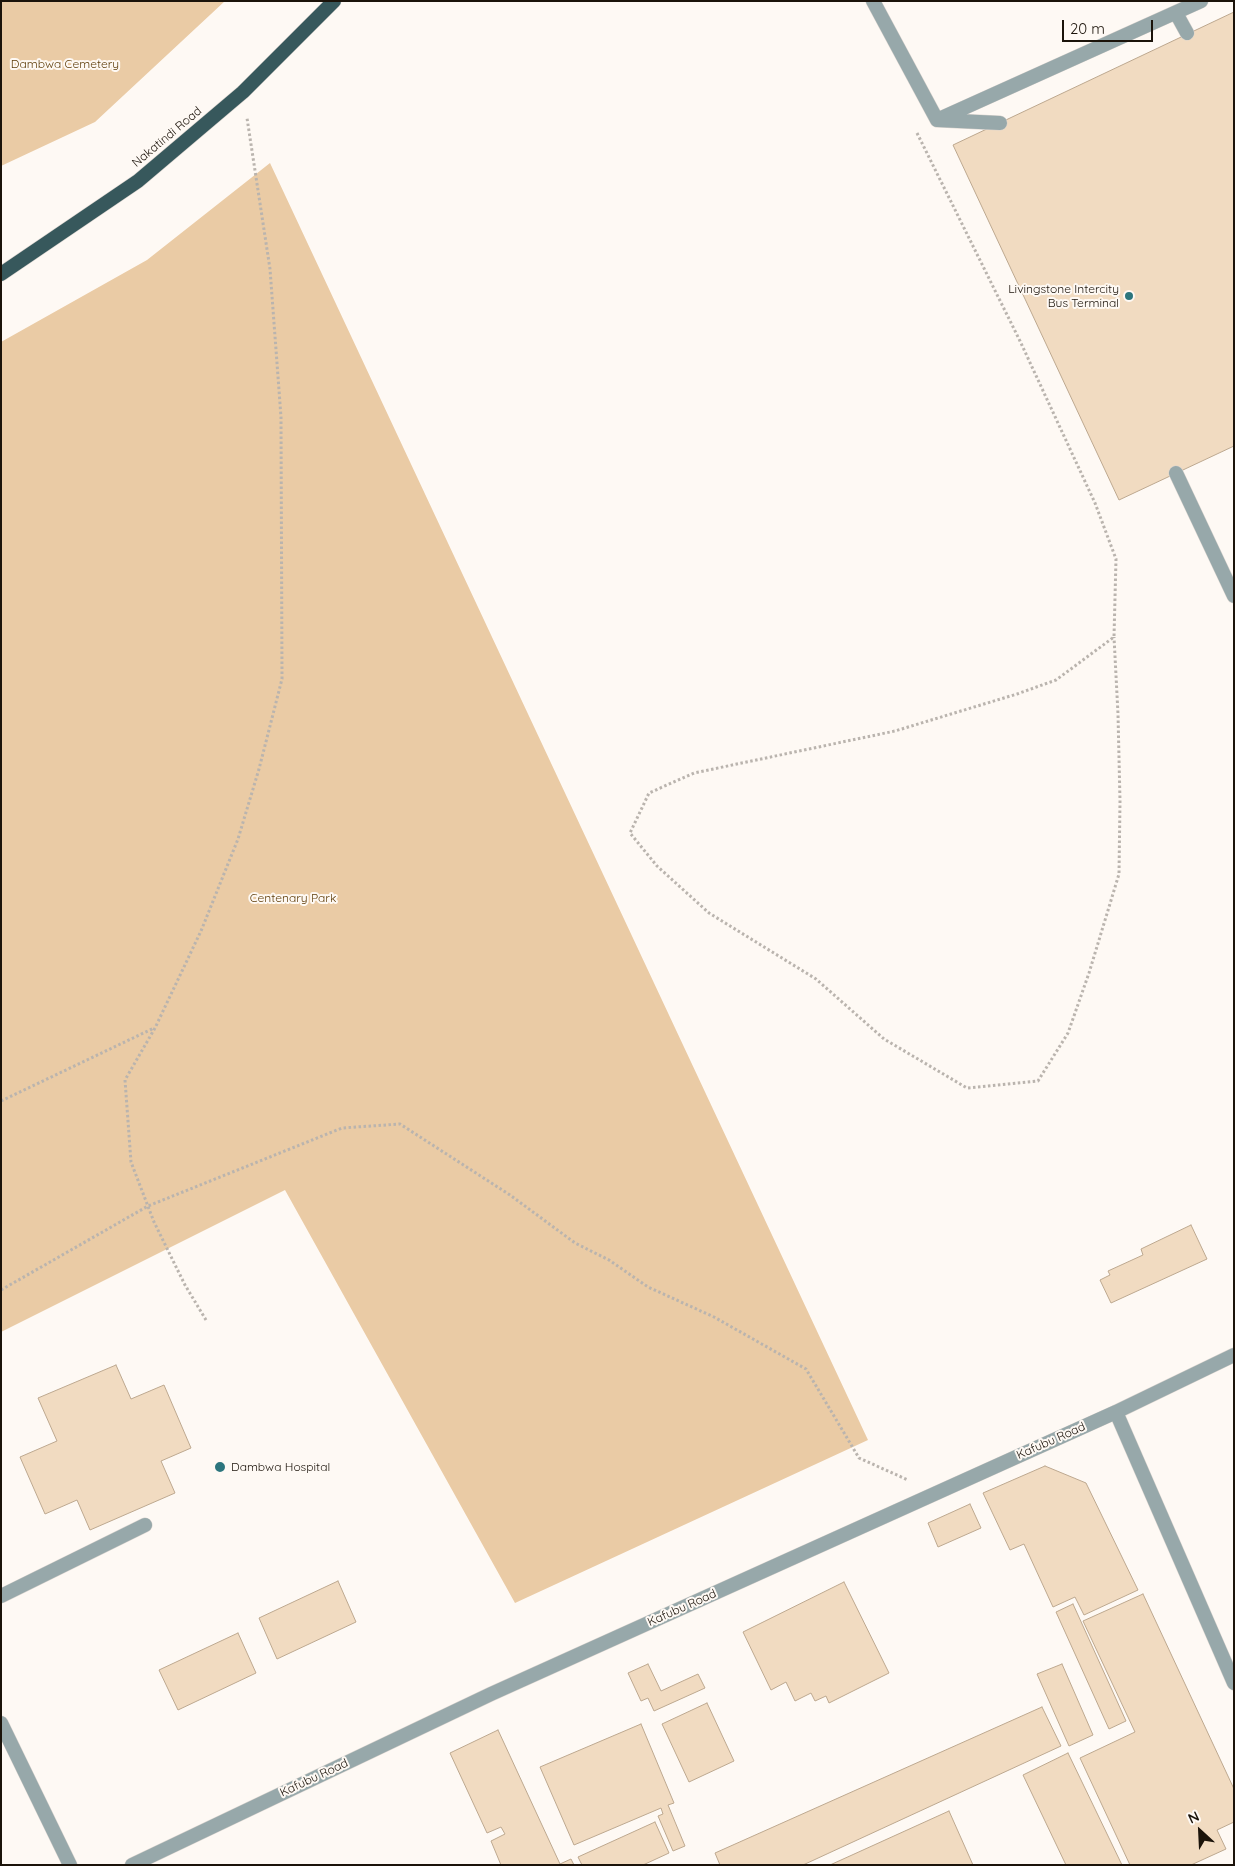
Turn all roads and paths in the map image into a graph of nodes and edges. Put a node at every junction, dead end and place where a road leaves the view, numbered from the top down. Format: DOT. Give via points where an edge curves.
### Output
graph roads {
  1 [pos="334,1"];
  2 [pos="873,1"];
  3 [pos="1201,1"];
  4 [pos="1176,13"];
  5 [pos="1188,34"];
  6 [pos="243,92"];
  7 [pos="937,120"];
  8 [pos="1000,123"];
  9 [pos="1,274"];
  10 [pos="1176,473"];
  11 [pos="1234,596"];
  12 [pos="1114,637"];
  13 [pos="155,1028"];
  14 [pos="1,1101"];
  15 [pos="148,1206"];
  16 [pos="1,1290"];
  17 [pos="206,1320"];
  18 [pos="1234,1355"];
  19 [pos="1116,1412"];
  20 [pos="937,1493"];
  21 [pos="145,1526"];
  22 [pos="1,1596"];
  23 [pos="1234,1683"];
  24 [pos="1,1723"];
  25 [pos="70,1865"];
  26 [pos="132,1865"];
  1 -- 6 [label="highway, Nakatindi Road"];
  2 -- 7 [label="street"];
  3 -- 4 [label="street"];
  4 -- 5 [label="street"];
  4 -- 7 [label="street"];
  6 -- 9 [label="highway, Nakatindi Road" via="138,181"];
  6 -- 13 [label="path" via="270,269 280,407 282,680 238,839 201,931"];
  7 -- 8 [label="street"];
  7 -- 12 [label="path" via="915,130 1033,368 1095,502 1116,559"];
  10 -- 11 [label="street"];
  12 -- 12 [label="path" via="1056,680 1017,694 896,731 694,773 649,793 630,834 658,866 709,914 816,979 884,1039 967,1088 1038,1081 1068,1033 1119,874 1119,752"];
  13 -- 14 [label="path"];
  13 -- 15 [label="path" via="125,1080 131,1162"];
  15 -- 16 [label="path"];
  15 -- 17 [label="path" via="185,1285"];
  15 -- 20 [label="path" via="342,1128 400,1124 510,1195 575,1243 609,1260 648,1287 714,1317 806,1368 858,1458"];
  18 -- 19 [label="street, Kafubu Road"];
  19 -- 20 [label="street, Kafubu Road"];
  19 -- 23 [label="street"];
  20 -- 26 [label="street, Kafubu Road" via="490,1694"];
  21 -- 22 [label="street"];
  24 -- 25 [label="street"];
}
